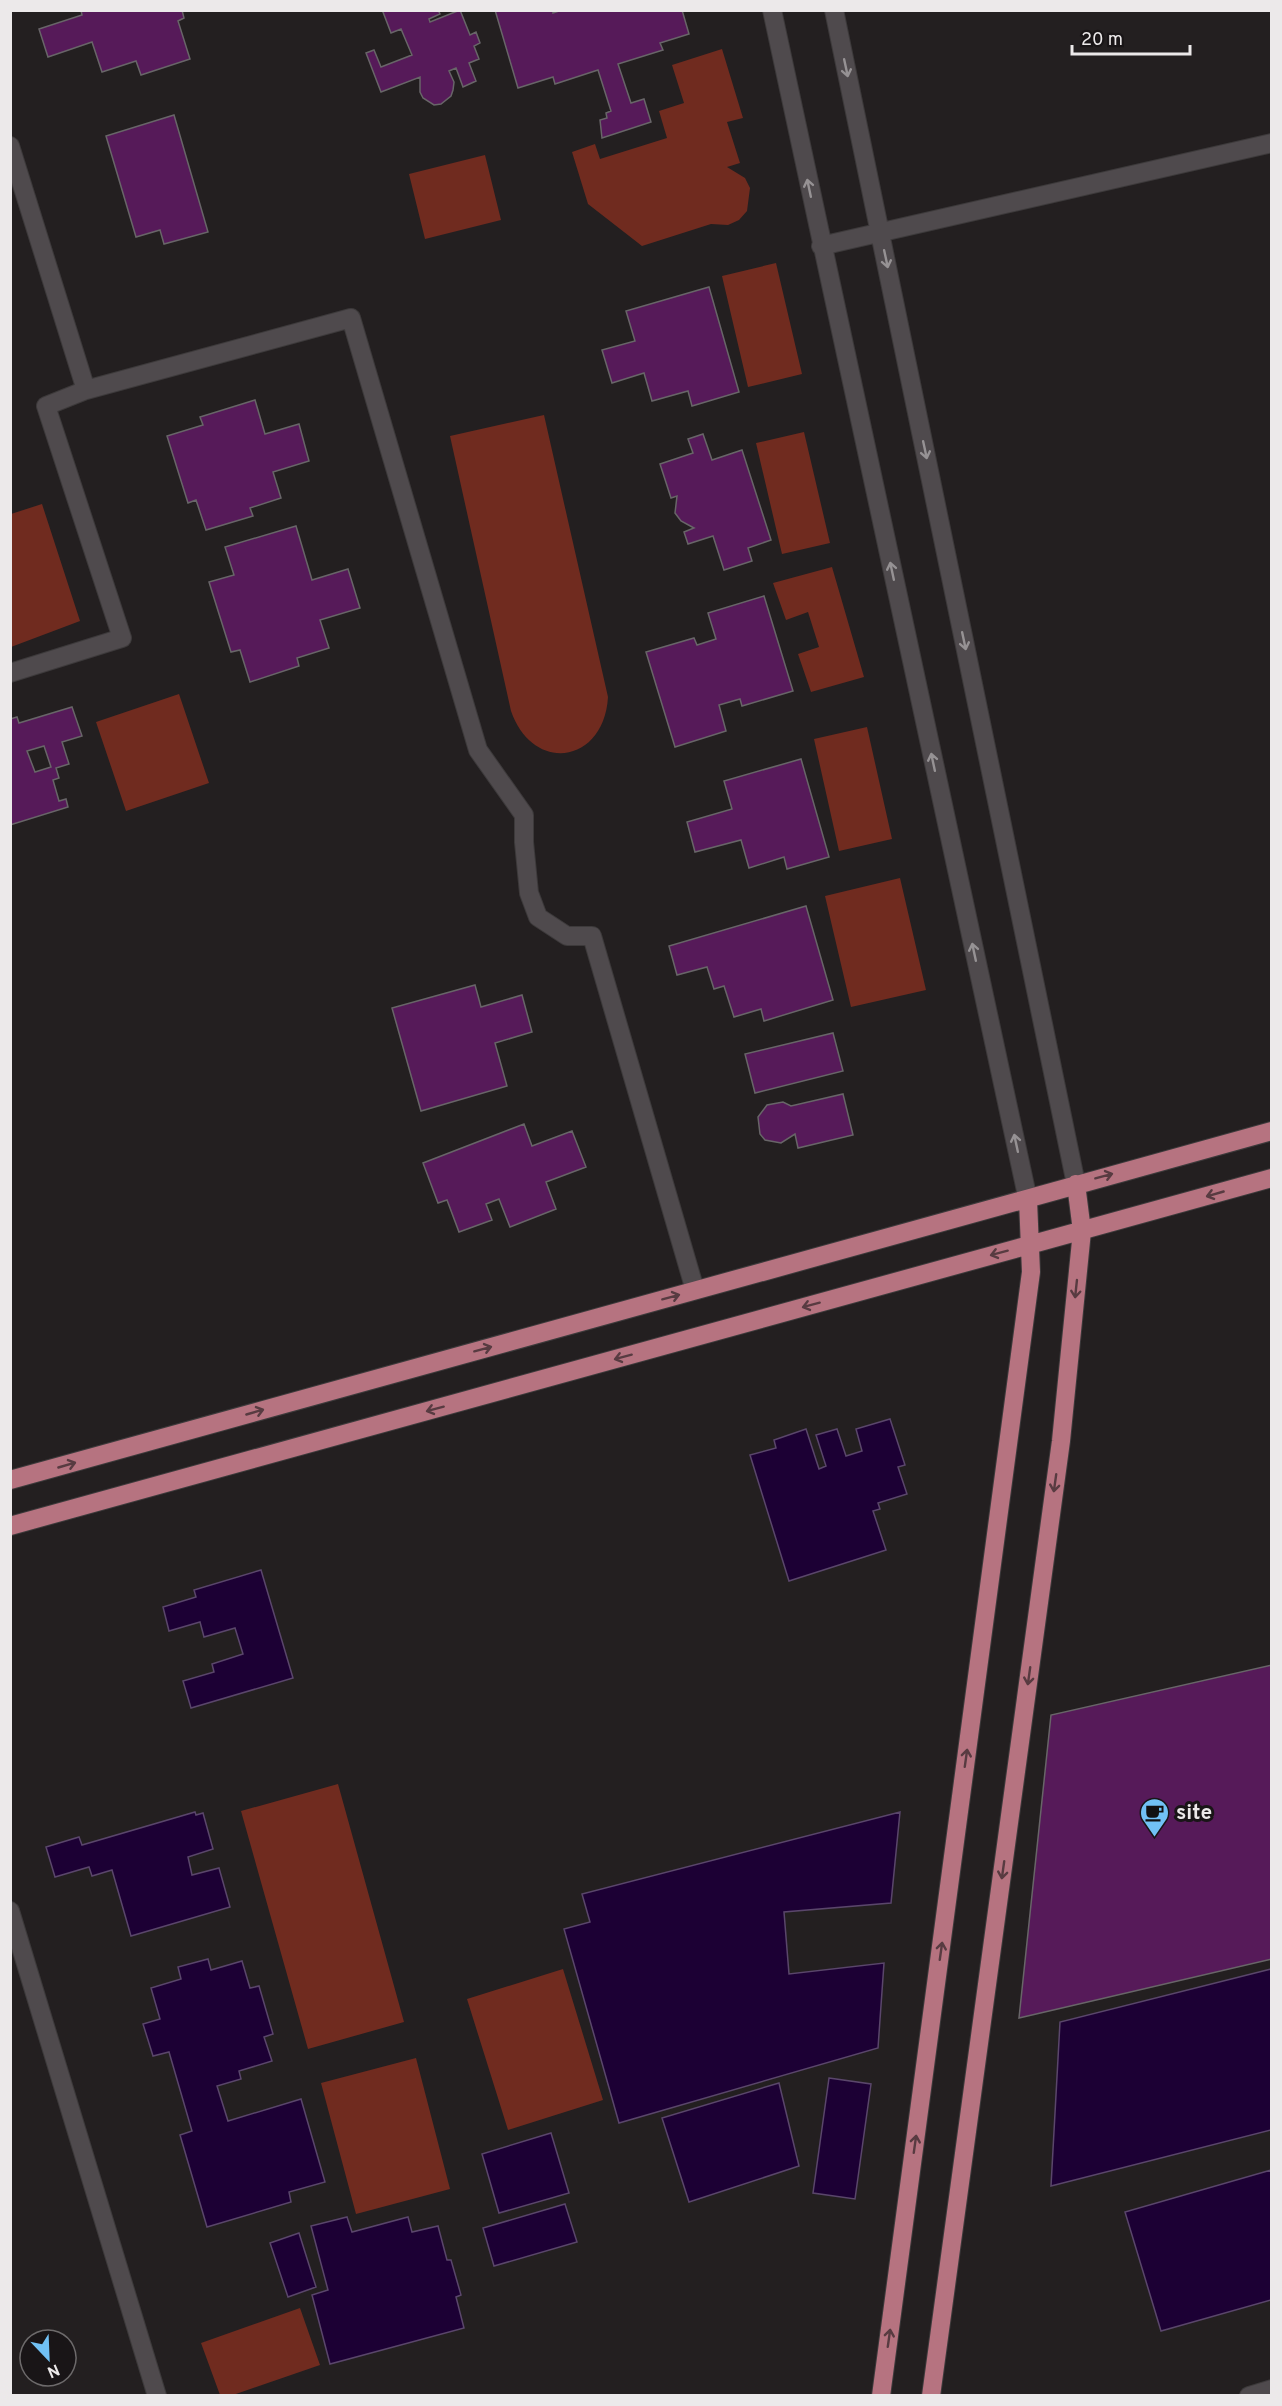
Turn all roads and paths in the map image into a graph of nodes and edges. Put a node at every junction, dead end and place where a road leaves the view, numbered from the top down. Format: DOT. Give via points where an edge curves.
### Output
graph roads {
  1 [pos="772,10"];
  2 [pos="834,10"];
  3 [pos="1272,143"];
  4 [pos="10,146"];
  5 [pos="880,232"];
  6 [pos="821,246"];
  7 [pos="86,390"];
  8 [pos="10,673"];
  9 [pos="1272,1131"];
  10 [pos="1272,1178"];
  11 [pos="1076,1184"];
  12 [pos="1028,1200"];
  13 [pos="1082,1231"];
  14 [pos="1031,1244"];
  15 [pos="695,1290"];
  16 [pos="10,1480"];
  17 [pos="10,1526"];
  18 [pos="10,1911"];
  19 [pos="1272,2389"];
  20 [pos="157,2396"];
  21 [pos="881,2396"];
  22 [pos="931,2396"];
  23 [pos="1249,2396"];
  6 -- 1 [label="street, one-way"];
  2 -- 5 [label="street, one-way"];
  3 -- 5 [label="street"];
  4 -- 7 [label="street"];
  5 -- 6 [label="street"];
  5 -- 11 [label="street, one-way"];
  12 -- 6 [label="street, one-way"];
  7 -- 8 [label="street" via="46,406 122,638"];
  7 -- 15 [label="street" via="351,318 478,750 524,815 528,893 538,917 567,936 592,936"];
  11 -- 9 [label="main road, one-way"];
  10 -- 13 [label="main road, one-way"];
  11 -- 12 [label="main road"];
  11 -- 13 [label="main road"];
  12 -- 14 [label="main road"];
  12 -- 15 [label="main road"];
  13 -- 14 [label="main road"];
  13 -- 22 [label="main road, one-way" via="1059,1453"];
  14 -- 17 [label="main road, one-way"];
  21 -- 14 [label="main road, one-way" via="1030,1284"];
  16 -- 15 [label="main road, one-way"];
  18 -- 20 [label="street"];
  19 -- 23 [label="street"];
}
